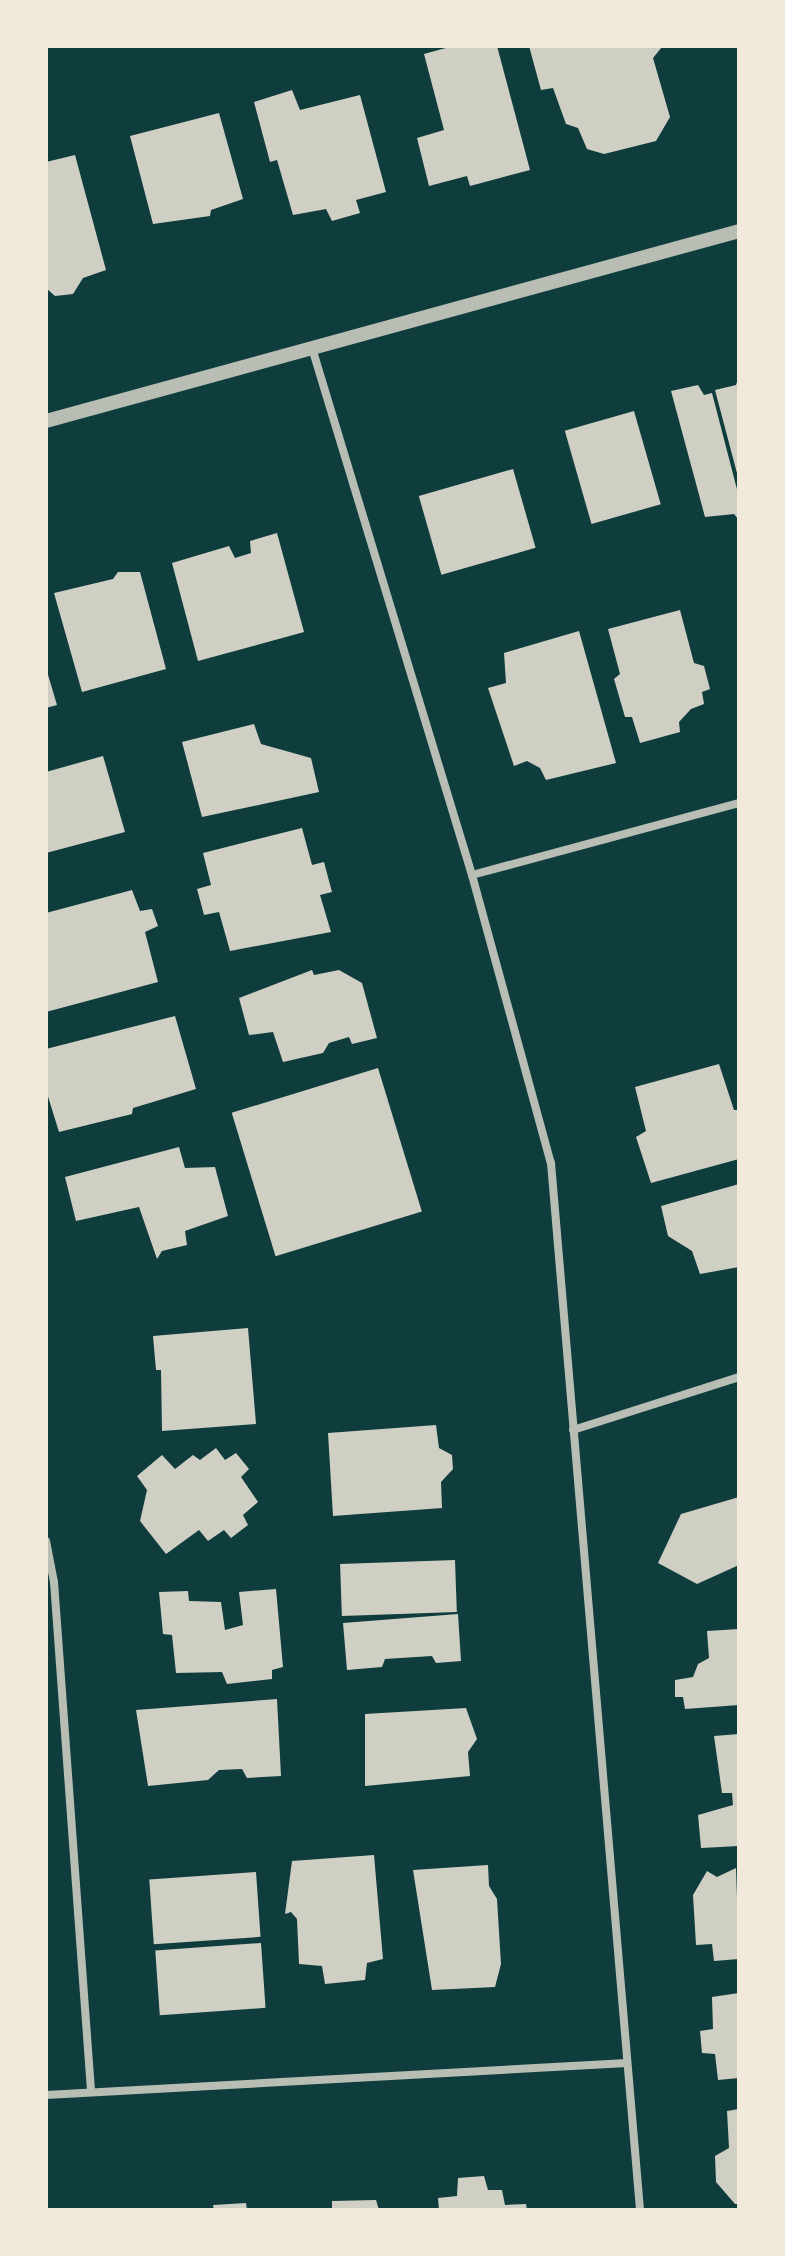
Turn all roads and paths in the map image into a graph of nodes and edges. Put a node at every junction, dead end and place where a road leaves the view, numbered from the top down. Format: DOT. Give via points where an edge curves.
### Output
graph roads {
  1 [pos="739,231"];
  2 [pos="311,347"];
  3 [pos="46,421"];
  4 [pos="739,803"];
  5 [pos="472,875"];
  6 [pos="739,1377"];
  7 [pos="573,1430"];
  8 [pos="46,1541"];
  9 [pos="50,1583"];
  10 [pos="627,2063"];
  11 [pos="91,2091"];
  12 [pos="46,2095"];
  13 [pos="640,2210"];
  1 -- 2 [label="street"];
  2 -- 3 [label="street"];
  2 -- 5 [label="street"];
  4 -- 5 [label="street"];
  5 -- 7 [label="street" via="551,1163"];
  6 -- 7 [label="street"];
  7 -- 10 [label="street"];
  8 -- 9 [label="street"];
  9 -- 11 [label="street"];
  10 -- 11 [label="street"];
  10 -- 13 [label="street"];
  11 -- 12 [label="street"];
}
